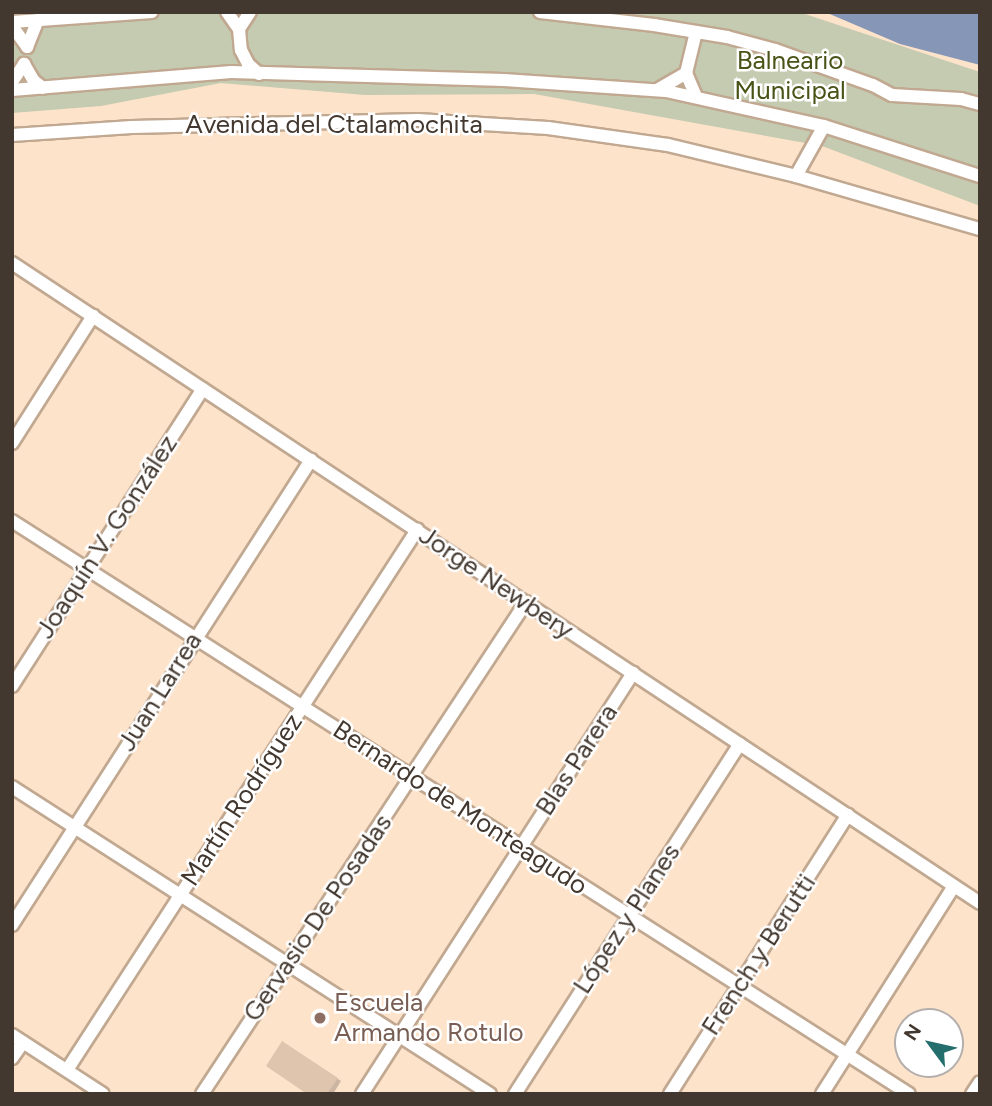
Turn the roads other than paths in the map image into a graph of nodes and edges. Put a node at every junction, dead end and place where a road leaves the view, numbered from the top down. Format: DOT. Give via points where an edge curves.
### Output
graph roads {
  1 [pos="152,12"];
  2 [pos="227,12"];
  3 [pos="250,12"];
  4 [pos="541,12"];
  5 [pos="38,20"];
  6 [pos="12,24"];
  7 [pos="239,29"];
  8 [pos="696,32"];
  9 [pos="27,47"];
  10 [pos="241,50"];
  11 [pos="24,64"];
  12 [pos="231,72"];
  13 [pos="686,73"];
  14 [pos="259,74"];
  15 [pos="12,82"];
  16 [pos="43,88"];
  17 [pos="12,90"];
  18 [pos="656,91"];
  19 [pos="696,97"];
  20 [pos="980,104"];
  21 [pos="824,126"];
  22 [pos="12,135"];
  23 [pos="796,176"];
  24 [pos="980,176"];
  25 [pos="980,229"];
  26 [pos="12,262"];
  27 [pos="93,316"];
  28 [pos="203,388"];
  29 [pos="12,443"];
  30 [pos="311,460"];
  31 [pos="12,521"];
  32 [pos="417,530"];
  33 [pos="87,570"];
  34 [pos="526,602"];
  35 [pos="194,638"];
  36 [pos="633,673"];
  37 [pos="12,686"];
  38 [pos="303,708"];
  39 [pos="740,744"];
  40 [pos="412,777"];
  41 [pos="12,787"];
  42 [pos="848,816"];
  43 [pos="75,828"];
  44 [pos="521,848"];
  45 [pos="954,886"];
  46 [pos="181,895"];
  47 [pos="980,903"];
  48 [pos="629,916"];
  49 [pos="12,925"];
  50 [pos="288,964"];
  51 [pos="738,986"];
  52 [pos="400,1035"];
  53 [pos="18,1039"];
  54 [pos="847,1054"];
  55 [pos="12,1058"];
  56 [pos="67,1070"];
  57 [pos="980,1082"];
  58 [pos="103,1094"];
  59 [pos="202,1094"];
  60 [pos="362,1094"];
  61 [pos="490,1094"];
  62 [pos="515,1094"];
  63 [pos="670,1094"];
  64 [pos="822,1094"];
  65 [pos="909,1094"];
  66 [pos="972,1094"];
  1 -- 5 [label="street"];
  2 -- 7 [label="street"];
  3 -- 7 [label="street"];
  4 -- 8 [label="street"];
  5 -- 6 [label="street"];
  5 -- 9 [label="street"];
  6 -- 9 [label="street"];
  7 -- 10 [label="street"];
  8 -- 13 [label="street"];
  8 -- 20 [label="street" via="775,50 892,95"];
  9 -- 11 [label="street"];
  10 -- 12 [label="street"];
  10 -- 14 [label="street"];
  11 -- 15 [label="street"];
  11 -- 16 [label="street"];
  12 -- 14 [label="street"];
  12 -- 16 [label="street"];
  13 -- 18 [label="street"];
  13 -- 19 [label="street"];
  14 -- 18 [label="street" via="504,80"];
  16 -- 17 [label="street"];
  18 -- 19 [label="street"];
  19 -- 21 [label="street"];
  21 -- 23 [label="street"];
  21 -- 24 [label="street"];
  22 -- 23 [label="street, Avenida del Ctalamochita" via="132,127 418,120 548,128 668,145"];
  23 -- 25 [label="street, Avenida del Ctalamochita"];
  26 -- 27 [label="street, Jorge Newbery"];
  27 -- 28 [label="street, Jorge Newbery"];
  27 -- 29 [label="street"];
  28 -- 30 [label="street, Jorge Newbery"];
  28 -- 33 [label="street, Joaquín V. González"];
  30 -- 32 [label="street, Jorge Newbery"];
  30 -- 35 [label="street, Juan Larrea"];
  31 -- 33 [label="street, Bernardo de Monteagudo"];
  32 -- 34 [label="street, Jorge Newbery"];
  32 -- 38 [label="street, Martín Rodríguez"];
  33 -- 35 [label="street, Bernardo de Monteagudo"];
  33 -- 37 [label="street, Joaquín V. González"];
  34 -- 36 [label="street, Jorge Newbery"];
  34 -- 40 [label="street, Gervasio De Posadas"];
  35 -- 38 [label="street, Bernardo de Monteagudo"];
  35 -- 43 [label="street, Juan Larrea"];
  36 -- 39 [label="street, Jorge Newbery"];
  36 -- 44 [label="street, Blas Parera"];
  38 -- 40 [label="street, Bernardo de Monteagudo"];
  38 -- 46 [label="street, Martín Rodríguez"];
  39 -- 42 [label="street, Jorge Newbery"];
  39 -- 48 [label="street, López y Planes"];
  40 -- 44 [label="street, Bernardo de Monteagudo"];
  40 -- 50 [label="street, Gervasio De Posadas"];
  41 -- 43 [label="street"];
  42 -- 45 [label="street, Jorge Newbery"];
  42 -- 51 [label="street, French y Berutti"];
  43 -- 46 [label="street"];
  43 -- 49 [label="street, Juan Larrea"];
  44 -- 48 [label="street, Bernardo de Monteagudo"];
  44 -- 52 [label="street, Blas Parera"];
  45 -- 47 [label="street, Jorge Newbery"];
  45 -- 54 [label="street"];
  46 -- 50 [label="street"];
  46 -- 56 [label="street, Martín Rodríguez"];
  48 -- 51 [label="street, Bernardo de Monteagudo"];
  48 -- 62 [label="street, López y Planes"];
  50 -- 52 [label="street"];
  50 -- 59 [label="street, Gervasio De Posadas"];
  51 -- 54 [label="street, Bernardo de Monteagudo"];
  51 -- 63 [label="street, French y Berutti"];
  52 -- 60 [label="street, Blas Parera"];
  52 -- 61 [label="street"];
  53 -- 55 [label="street"];
  53 -- 56 [label="street"];
  54 -- 64 [label="street"];
  54 -- 65 [label="street, Bernardo de Monteagudo"];
  56 -- 58 [label="street"];
  57 -- 66 [label="street"];
}
